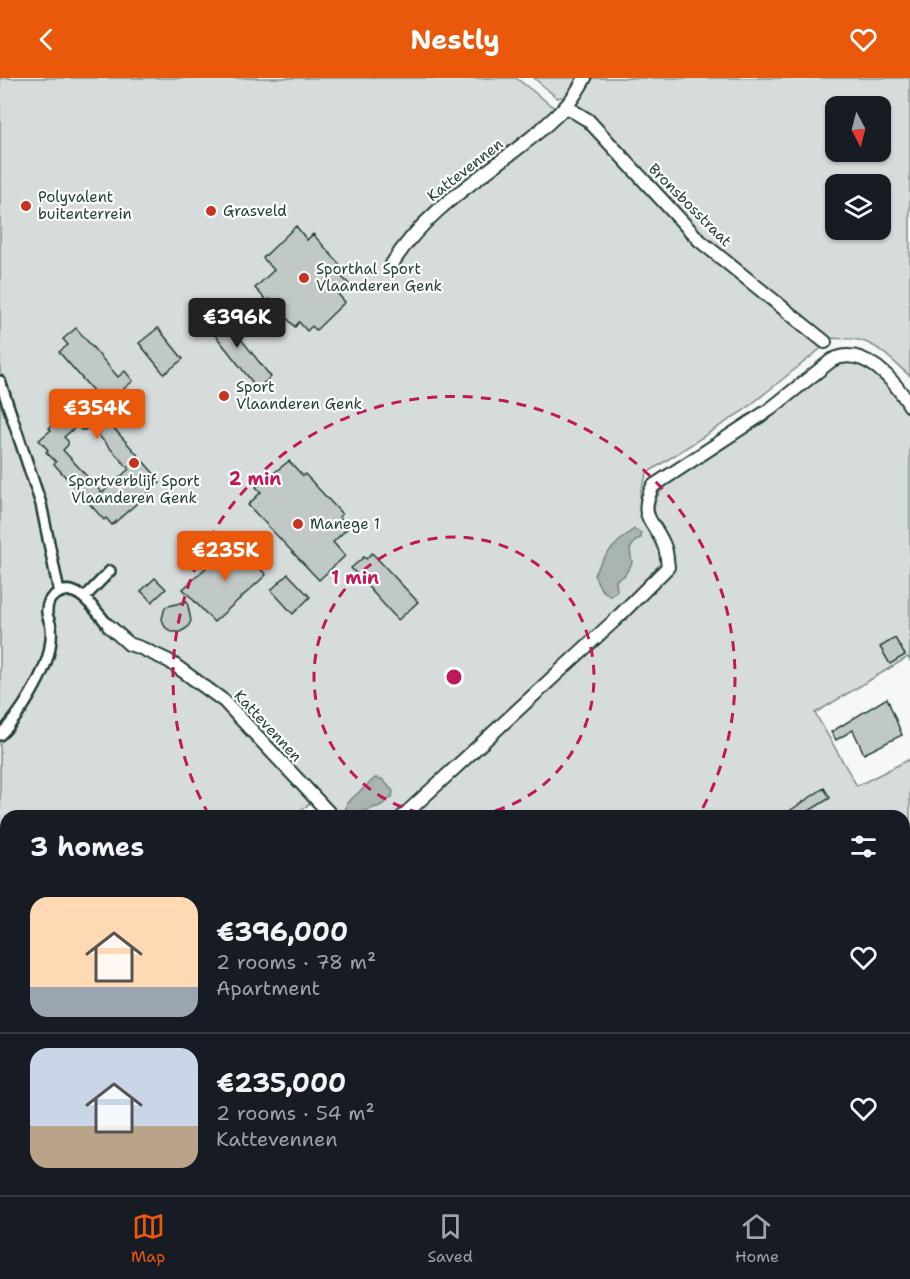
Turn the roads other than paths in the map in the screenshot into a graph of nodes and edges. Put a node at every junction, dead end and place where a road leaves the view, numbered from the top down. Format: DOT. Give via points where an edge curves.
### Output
graph roads {
  1 [pos="585,78"];
  2 [pos="566,107"];
  3 [pos="392,264"];
  4 [pos="825,342"];
  5 [pos="0,381"];
  6 [pos="910,406"];
  7 [pos="110,571"];
  8 [pos="59,592"];
  9 [pos="86,601"];
  10 [pos="109,626"];
  11 [pos="0,735"];
  12 [pos="326,810"];
  13 [pos="409,810"];
  1 -- 2 [label="street, Kattevennen"];
  2 -- 3 [label="street, Kattevennen" via="430,217"];
  2 -- 4 [label="street, Bronsbosstraat" via="588,120 699,240"];
  5 -- 8 [label="street" via="41,504"];
  6 -- 13 [label="street" via="898,386 865,358 840,356 769,410 653,486 646,498 647,518 665,547 668,567"];
  7 -- 9 [label="street"];
  8 -- 9 [label="street" via="73,591"];
  8 -- 11 [label="street" via="48,603 50,649 36,683 24,706"];
  9 -- 10 [label="street, Kattevennen"];
  10 -- 12 [label="street, Kattevennen" via="129,645 169,661 224,700"];
}
